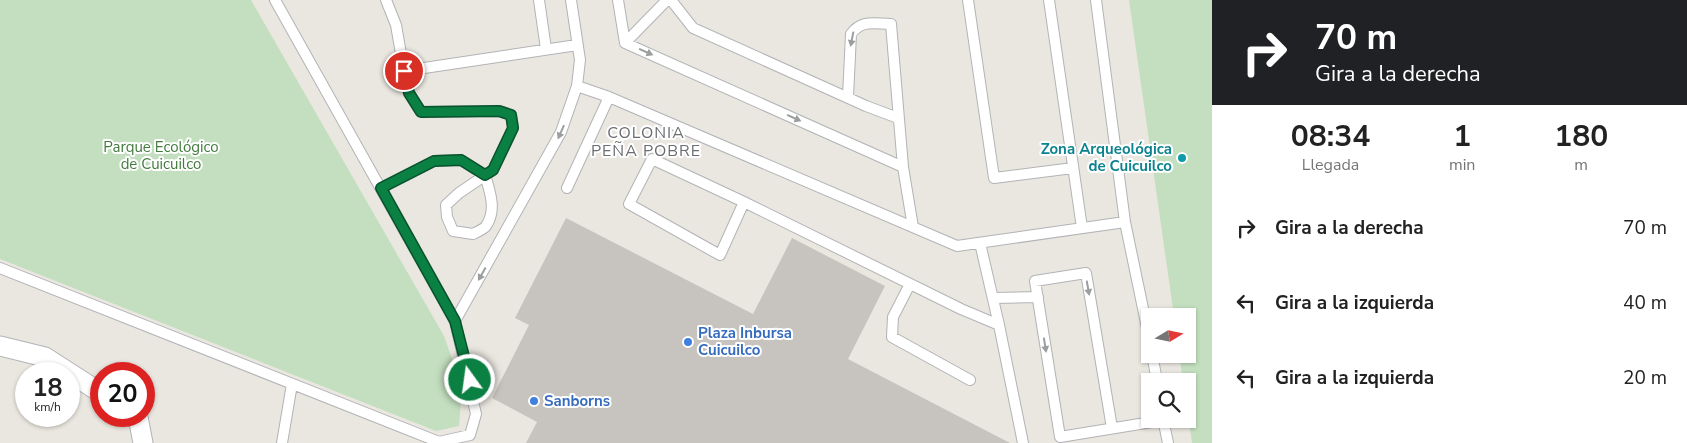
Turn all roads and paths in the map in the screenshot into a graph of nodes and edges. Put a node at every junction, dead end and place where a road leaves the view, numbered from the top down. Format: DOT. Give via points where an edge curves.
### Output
graph roads {
  1 [pos="275,0"];
  2 [pos="386,0"];
  3 [pos="539,0"];
  4 [pos="571,0"];
  5 [pos="618,0"];
  6 [pos="667,0"];
  7 [pos="671,0"];
  8 [pos="968,0"];
  9 [pos="1049,0"];
  10 [pos="1096,0"];
  11 [pos="625,43"];
  12 [pos="577,44"];
  13 [pos="546,49"];
  14 [pos="404,71"];
  15 [pos="577,86"];
  16 [pos="608,97"];
  17 [pos="848,97"];
  18 [pos="898,118"];
  19 [pos="903,167"];
  20 [pos="1073,168"];
  21 [pos="485,175"];
  22 [pos="381,188"];
  23 [pos="567,188"];
  24 [pos="744,202"];
  25 [pos="1125,222"];
  26 [pos="913,227"];
  27 [pos="1082,228"];
  28 [pos="980,243"];
  29 [pos="0,268"];
  30 [pos="910,284"];
  31 [pos="1038,297"];
  32 [pos="993,298"];
  33 [pos="1143,308"];
  34 [pos="455,321"];
  35 [pos="999,325"];
  36 [pos="0,346"];
  37 [pos="970,380"];
  38 [pos="292,384"];
  39 [pos="90,386"];
  40 [pos="1141,423"];
  41 [pos="140,427"];
  42 [pos="1112,428"];
  43 [pos="1165,428"];
  44 [pos="472,439"];
  45 [pos="144,443"];
  46 [pos="282,443"];
  47 [pos="439,443"];
  48 [pos="1023,443"];
  49 [pos="1168,443"];
  1 -- 22 [label="lane"];
  2 -- 14 [label="lane" via="396,25"];
  3 -- 13 [label="lane"];
  4 -- 12 [label="lane"];
  5 -- 11 [label="lane"];
  6 -- 11 [label="lane"];
  7 -- 17 [label="lane" via="693,28"];
  8 -- 20 [label="lane" via="994,178"];
  9 -- 20 [label="lane"];
  10 -- 25 [label="lane"];
  11 -- 19 [label="lane, one-way"];
  12 -- 13 [label="lane"];
  12 -- 15 [label="lane" via="580,60"];
  13 -- 14 [label="lane"];
  14 -- 21 [label="lane" via="409,93 421,112 499,111 511,115 513,128 493,170"];
  15 -- 16 [label="lane"];
  15 -- 34 [label="lane, one-way" via="561,132"];
  16 -- 23 [label="lane"];
  16 -- 26 [label="lane"];
  17 -- 18 [label="lane"];
  18 -- 17 [label="lane, one-way" via="891,24 863,23 851,34"];
  18 -- 19 [label="lane"];
  19 -- 26 [label="lane"];
  20 -- 27 [label="lane"];
  21 -- 21 [label="lane" via="493,208 486,227 472,234 453,230 447,218 446,205"];
  21 -- 22 [label="lane" via="461,160 434,161"];
  22 -- 34 [label="lane"];
  24 -- 24 [label="lane" via="720,255 629,204 652,159"];
  24 -- 30 [label="lane"];
  25 -- 27 [label="lane"];
  25 -- 33 [label="lane"];
  26 -- 28 [label="lane" via="957,246"];
  27 -- 28 [label="lane"];
  28 -- 32 [label="lane"];
  29 -- 38 [label="lane"];
  30 -- 35 [label="lane"];
  30 -- 37 [label="lane" via="893,317 892,337"];
  31 -- 32 [label="lane"];
  31 -- 42 [label="lane, one-way" via="1060,437"];
  31 -- 42 [label="lane, one-way" via="1035,281 1086,273"];
  32 -- 35 [label="lane"];
  34 -- 44 [label="lane" via="476,414"];
  35 -- 48 [label="lane"];
  36 -- 39 [label="street" via="45,357"];
  38 -- 46 [label="lane"];
  38 -- 47 [label="lane"];
  40 -- 42 [label="lane"];
  41 -- 45 [label="street"];
  43 -- 49 [label="lane"];
  44 -- 47 [label="lane"];
}
